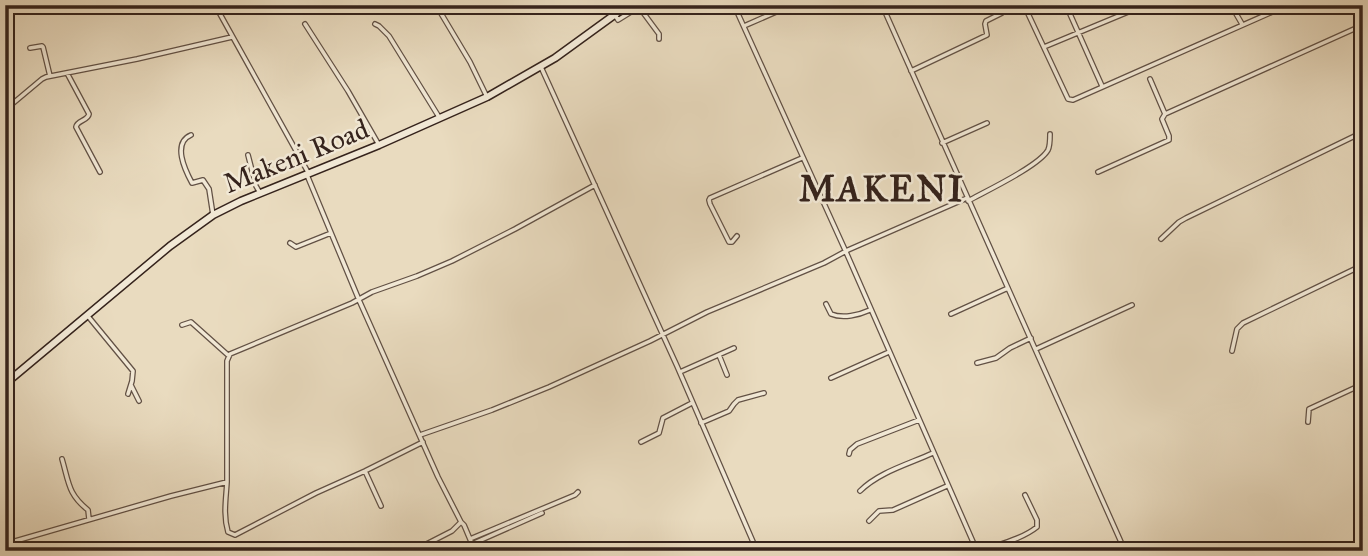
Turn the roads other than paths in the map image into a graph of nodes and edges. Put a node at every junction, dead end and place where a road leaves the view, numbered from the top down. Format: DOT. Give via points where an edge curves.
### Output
graph roads {
  1 [pos="215,5"];
  2 [pos="436,5"];
  3 [pos="628,5"];
  4 [pos="734,5"];
  5 [pos="792,5"];
  6 [pos="882,5"];
  7 [pos="1024,5"];
  8 [pos="1066,5"];
  9 [pos="1145,5"];
  10 [pos="1231,5"];
  11 [pos="1288,5"];
  12 [pos="1002,13"];
  13 [pos="615,15"];
  14 [pos="305,24"];
  15 [pos="375,24"];
  16 [pos="1242,24"];
  17 [pos="1363,25"];
  18 [pos="744,26"];
  19 [pos="1080,33"];
  20 [pos="232,37"];
  21 [pos="659,39"];
  22 [pos="1044,47"];
  23 [pos="30,48"];
  24 [pos="541,66"];
  25 [pos="911,71"];
  26 [pos="67,73"];
  27 [pos="50,76"];
  28 [pos="1150,79"];
  29 [pos="1102,87"];
  30 [pos="487,97"];
  31 [pos="5,110"];
  32 [pos="1165,114"];
  33 [pos="440,119"];
  34 [pos="987,123"];
  35 [pos="1363,132"];
  36 [pos="1051,134"];
  37 [pos="191,135"];
  38 [pos="942,143"];
  39 [pos="379,145"];
  40 [pos="248,155"];
  41 [pos="802,158"];
  42 [pos="100,172"];
  43 [pos="1098,172"];
  44 [pos="308,174"];
  45 [pos="595,185"];
  46 [pos="260,194"];
  47 [pos="968,199"];
  48 [pos="213,215"];
  49 [pos="331,233"];
  50 [pos="737,236"];
  51 [pos="1161,239"];
  52 [pos="290,243"];
  53 [pos="846,252"];
  54 [pos="1363,265"];
  55 [pos="1008,288"];
  56 [pos="359,300"];
  57 [pos="825,304"];
  58 [pos="1132,305"];
  59 [pos="870,310"];
  60 [pos="951,314"];
  61 [pos="87,315"];
  62 [pos="182,325"];
  63 [pos="663,335"];
  64 [pos="1031,338"];
  65 [pos="734,348"];
  66 [pos="1036,349"];
  67 [pos="1232,351"];
  68 [pos="889,352"];
  69 [pos="719,355"];
  70 [pos="229,356"];
  71 [pos="977,363"];
  72 [pos="680,372"];
  73 [pos="727,375"];
  74 [pos="831,378"];
  75 [pos="6,381"];
  76 [pos="1363,384"];
  77 [pos="131,385"];
  78 [pos="764,393"];
  79 [pos="128,394"];
  80 [pos="139,401"];
  81 [pos="692,403"];
  82 [pos="919,420"];
  83 [pos="1308,422"];
  84 [pos="701,423"];
  85 [pos="420,435"];
  86 [pos="423,442"];
  87 [pos="640,442"];
  88 [pos="933,453"];
  89 [pos="849,454"];
  90 [pos="62,459"];
  91 [pos="365,471"];
  92 [pos="227,482"];
  93 [pos="948,485"];
  94 [pos="860,491"];
  95 [pos="579,492"];
  96 [pos="1025,495"];
  97 [pos="381,506"];
  98 [pos="542,513"];
  99 [pos="89,520"];
  100 [pos="869,521"];
  101 [pos="461,522"];
  102 [pos="471,542"];
  103 [pos="5,544"];
  104 [pos="413,551"];
  105 [pos="475,551"];
  106 [pos="757,551"];
  107 [pos="979,551"];
  108 [pos="1125,551"];
  1 -- 20 [label="street"];
  2 -- 30 [label="street"];
  3 -- 13 [label="main road, Makeni Road"];
  4 -- 18 [label="street"];
  5 -- 18 [label="street"];
  6 -- 25 [label="street"];
  7 -- 22 [label="street"];
  8 -- 19 [label="street"];
  9 -- 19 [label="street"];
  10 -- 16 [label="street"];
  11 -- 16 [label="street"];
  12 -- 25 [label="street" via="986,21 987,35"];
  13 -- 21 [label="street" via="618,20 639,7"];
  13 -- 24 [label="main road, Makeni Road"];
  14 -- 39 [label="street"];
  15 -- 33 [label="street" via="388,36"];
  16 -- 29 [label="street"];
  17 -- 32 [label="street"];
  18 -- 41 [label="street"];
  19 -- 22 [label="street"];
  19 -- 29 [label="street"];
  20 -- 26 [label="street"];
  20 -- 44 [label="street"];
  22 -- 29 [label="street" via="1068,99"];
  23 -- 27 [label="street" via="43,47"];
  24 -- 30 [label="main road, Makeni Road"];
  24 -- 45 [label="street"];
  25 -- 38 [label="street"];
  26 -- 27 [label="street"];
  26 -- 42 [label="street" via="89,115 76,127"];
  27 -- 31 [label="street"];
  28 -- 32 [label="street"];
  30 -- 33 [label="main road, Makeni Road"];
  32 -- 43 [label="street" via="1162,118 1169,140"];
  33 -- 39 [label="main road, Makeni Road"];
  34 -- 38 [label="street"];
  35 -- 51 [label="street" via="1186,218"];
  36 -- 47 [label="street" via="1043,156 1016,176"];
  37 -- 48 [label="street" via="183,141 183,164 192,183 203,180 207,184"];
  38 -- 47 [label="street"];
  39 -- 44 [label="main road, Makeni Road"];
  40 -- 46 [label="street"];
  41 -- 50 [label="street" via="710,198 729,242"];
  41 -- 53 [label="street"];
  44 -- 46 [label="main road, Makeni Road"];
  44 -- 49 [label="street"];
  45 -- 56 [label="street" via="452,261"];
  45 -- 63 [label="street"];
  46 -- 48 [label="main road, Makeni Road"];
  47 -- 53 [label="street"];
  47 -- 55 [label="street"];
  48 -- 61 [label="main road, Makeni Road"];
  49 -- 52 [label="street" via="296,247"];
  49 -- 56 [label="street"];
  53 -- 59 [label="street"];
  53 -- 63 [label="street"];
  54 -- 67 [label="street" via="1243,323"];
  55 -- 60 [label="street"];
  55 -- 64 [label="street"];
  56 -- 70 [label="street"];
  56 -- 85 [label="street"];
  57 -- 59 [label="street" via="838,316"];
  58 -- 66 [label="street"];
  59 -- 68 [label="street"];
  61 -- 75 [label="main road, Makeni Road"];
  61 -- 77 [label="street" via="132,369"];
  62 -- 70 [label="street" via="191,322"];
  63 -- 72 [label="street"];
  63 -- 85 [label="street" via="549,387"];
  64 -- 66 [label="street"];
  64 -- 71 [label="street"];
  65 -- 69 [label="street"];
  66 -- 108 [label="street"];
  68 -- 74 [label="street"];
  68 -- 82 [label="street"];
  69 -- 72 [label="street"];
  69 -- 73 [label="street"];
  70 -- 92 [label="street"];
  72 -- 81 [label="street"];
  76 -- 83 [label="street" via="1309,409"];
  77 -- 79 [label="street"];
  77 -- 80 [label="street"];
  78 -- 84 [label="street" via="738,400 729,411"];
  81 -- 84 [label="street"];
  81 -- 87 [label="street" via="664,416 659,433"];
  82 -- 88 [label="street"];
  82 -- 89 [label="street" via="857,444"];
  84 -- 106 [label="street"];
  85 -- 86 [label="street"];
  86 -- 91 [label="street"];
  86 -- 101 [label="street"];
  88 -- 93 [label="street"];
  88 -- 94 [label="street"];
  90 -- 99 [label="street" via="73,494 88,510"];
  91 -- 92 [label="street" via="235,535 228,532 226,523"];
  91 -- 97 [label="street"];
  92 -- 99 [label="street"];
  93 -- 100 [label="street" via="893,510 878,511"];
  93 -- 107 [label="street"];
  95 -- 102 [label="street"];
  96 -- 107 [label="street" via="1037,527"];
  98 -- 102 [label="street"];
  99 -- 103 [label="street"];
  101 -- 102 [label="street"];
  101 -- 104 [label="street"];
  102 -- 105 [label="street"];
}
